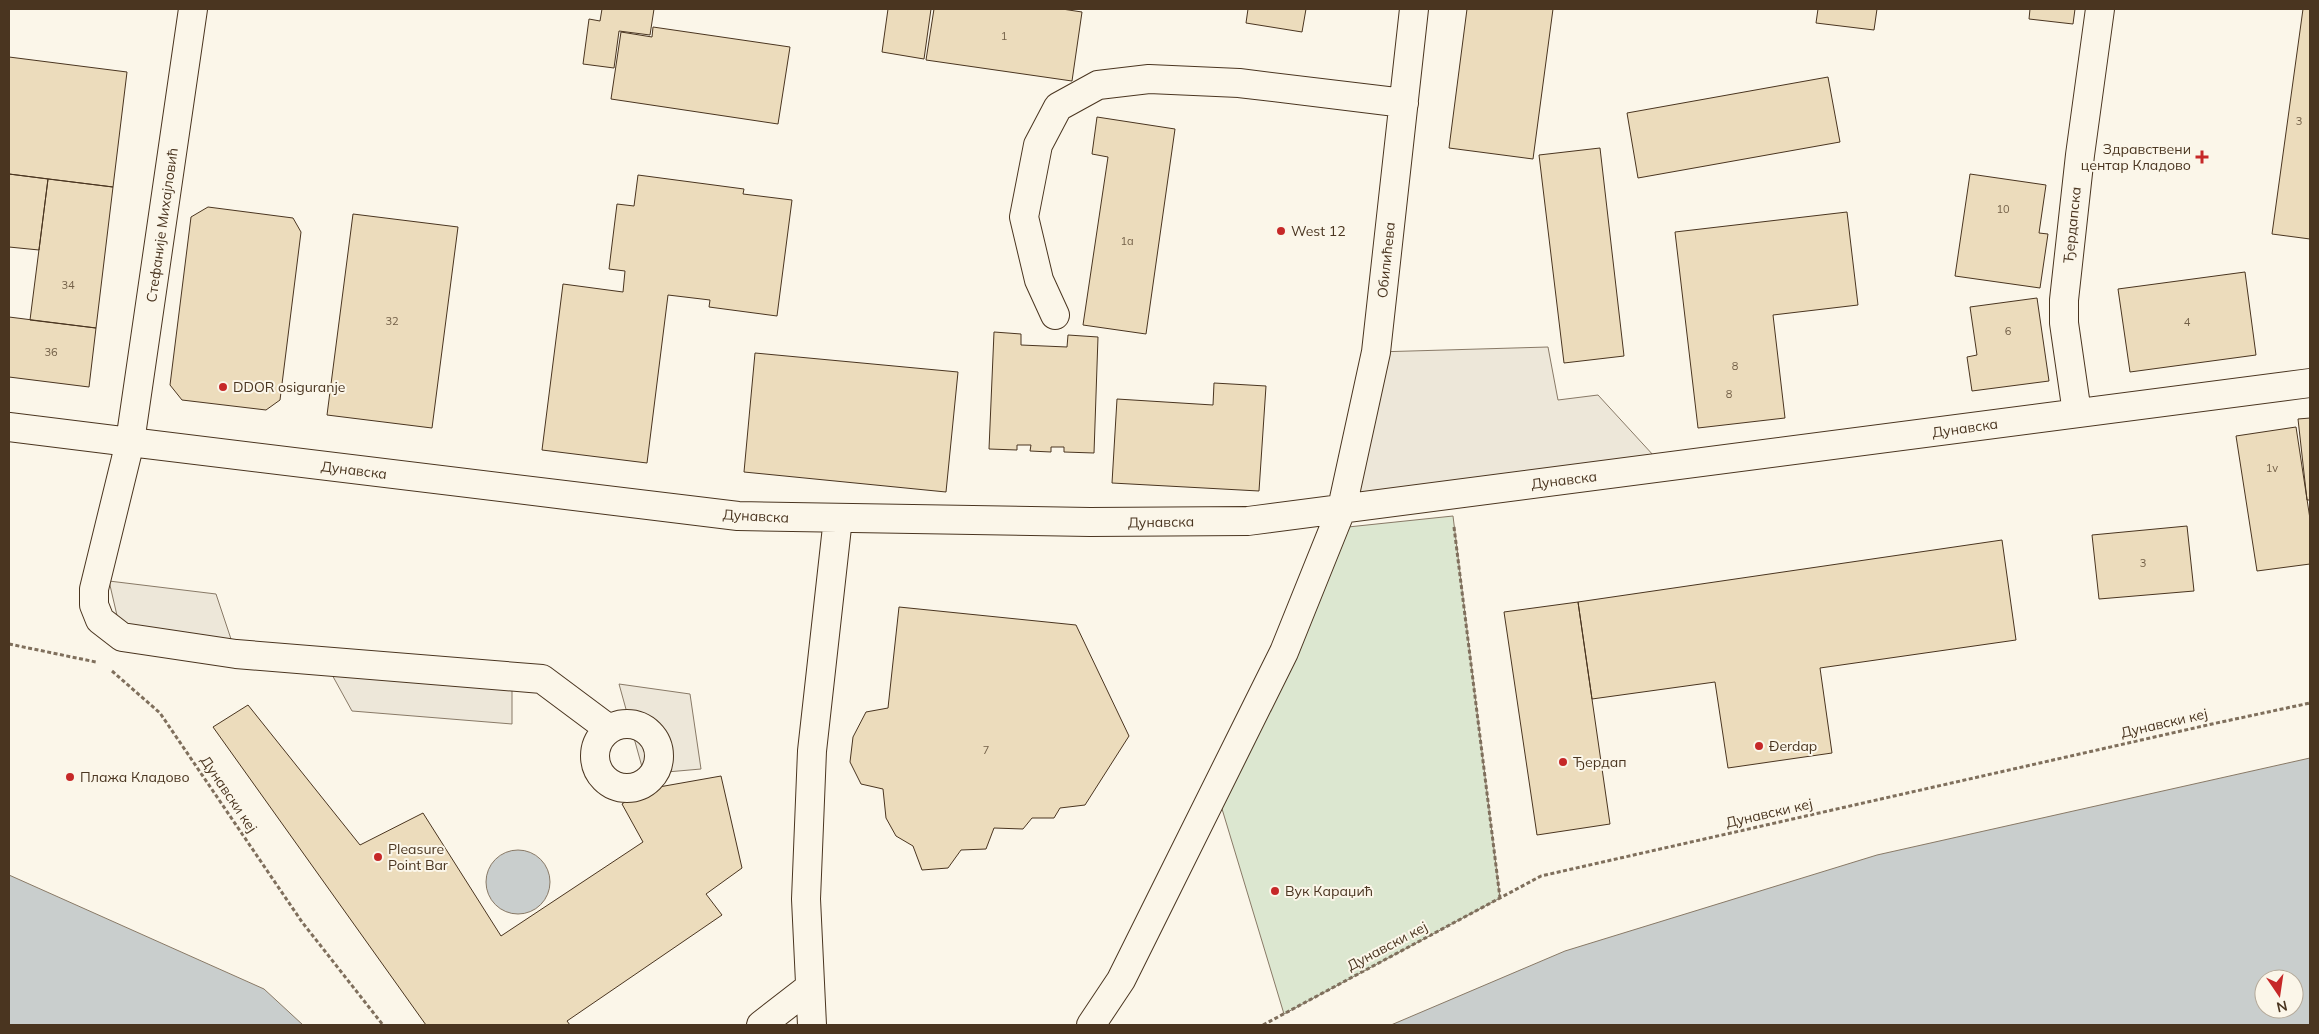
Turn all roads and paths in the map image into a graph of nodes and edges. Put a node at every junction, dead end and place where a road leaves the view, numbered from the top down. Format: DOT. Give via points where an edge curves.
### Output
graph roads {
  1 [pos="194,9"];
  2 [pos="1414,9"];
  3 [pos="2100,9"];
  4 [pos="1404,103"];
  5 [pos="1055,315"];
  6 [pos="2310,383"];
  7 [pos="2077,413"];
  8 [pos="9,427"];
  9 [pos="130,442"];
  10 [pos="1450,494"];
  11 [pos="1342,508"];
  12 [pos="838,518"];
  13 [pos="9,644"];
  14 [pos="104,663"];
  15 [pos="111,670"];
  16 [pos="2310,703"];
  17 [pos="609,729"];
  18 [pos="1500,898"];
  19 [pos="810,987"];
  20 [pos="383,1025"];
  21 [pos="761,1025"];
  22 [pos="812,1025"];
  23 [pos="1091,1025"];
  24 [pos="1263,1025"];
  1 -- 9 [label="street, Стефаније Михајловић"];
  2 -- 4 [label="street, Обилићева"];
  3 -- 7 [label="street, Ђердапска" via="2064,300 2064,322"];
  4 -- 5 [label="street" via="1239,83 1149,79 1098,85 1058,107 1038,145 1024,217 1039,280"];
  4 -- 11 [label="street, Обилићева" via="1376,352"];
  6 -- 7 [label="street, Дунавска"];
  7 -- 10 [label="street, Дунавска"];
  8 -- 9 [label="street, Дунавска"];
  9 -- 12 [label="street, Дунавска" via="738,516"];
  9 -- 17 [label="street, Стефаније Михајловић" via="94,589 94,604 100,620 122,637 236,654 542,679"];
  10 -- 11 [label="street, Дунавска"];
  10 -- 18 [label="path"];
  11 -- 12 [label="street, Дунавска" via="1248,521"];
  11 -- 23 [label="street, Обилићева" via="1284,652 1120,980"];
  12 -- 19 [label="street" via="812,751 806,899"];
  13 -- 14 [label="path"];
  15 -- 20 [label="path, Дунавски кеј" via="160,714 302,922"];
  16 -- 18 [label="path, Дунавски кеј" via="1541,876"];
  18 -- 24 [label="path, Дунавски кеј"];
  19 -- 21 [label="street"];
  19 -- 22 [label="street"];
}
